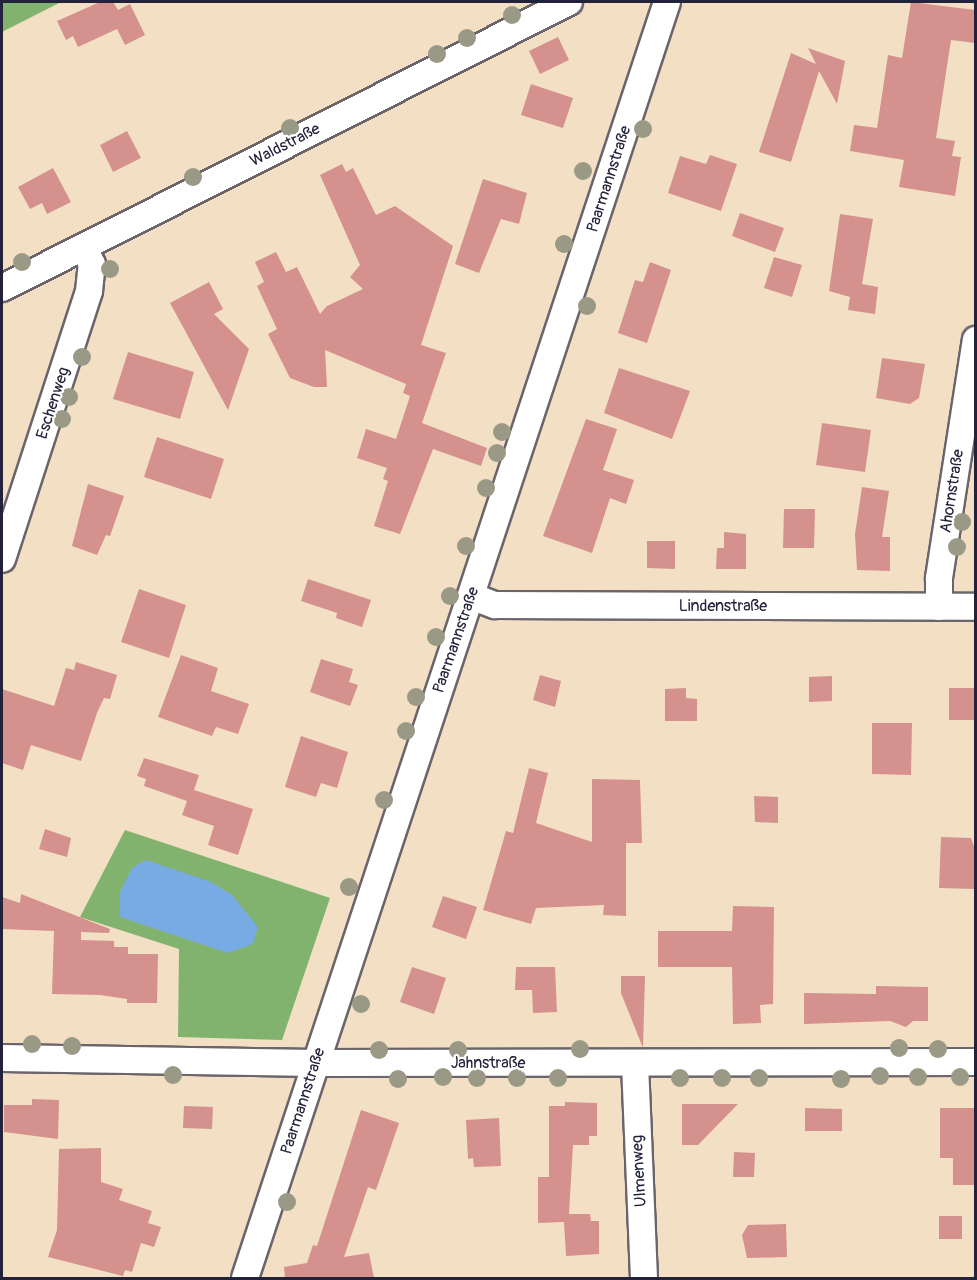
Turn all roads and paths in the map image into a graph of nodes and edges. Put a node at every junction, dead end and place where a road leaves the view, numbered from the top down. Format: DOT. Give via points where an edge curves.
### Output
graph roads {
  1 [pos="569,2"];
  2 [pos="667,2"];
  3 [pos="83,247"];
  4 [pos="2,288"];
  5 [pos="975,340"];
  6 [pos="2,559"];
  7 [pos="471,596"];
  8 [pos="939,607"];
  9 [pos="975,607"];
  10 [pos="2,1058"];
  11 [pos="975,1062"];
  12 [pos="316,1063"];
  13 [pos="635,1064"];
  14 [pos="245,1278"];
  15 [pos="644,1278"];
  1 -- 3 [label="street, Waldstraße"];
  2 -- 7 [label="street, Paarmannstraße"];
  3 -- 4 [label="street, Waldstraße"];
  3 -- 6 [label="street, Eschenweg" via="92,264 89,291"];
  5 -- 8 [label="street, Ahornstraße" via="939,578"];
  7 -- 8 [label="street, Lindenstraße" via="495,605"];
  7 -- 12 [label="street, Paarmannstraße"];
  8 -- 9 [label="street, Lindenstraße"];
  10 -- 12 [label="street, Jahnstraße"];
  11 -- 13 [label="street, Jahnstraße"];
  12 -- 13 [label="street, Jahnstraße"];
  12 -- 14 [label="street, Paarmannstraße"];
  13 -- 15 [label="street, Ulmenweg"];
}
